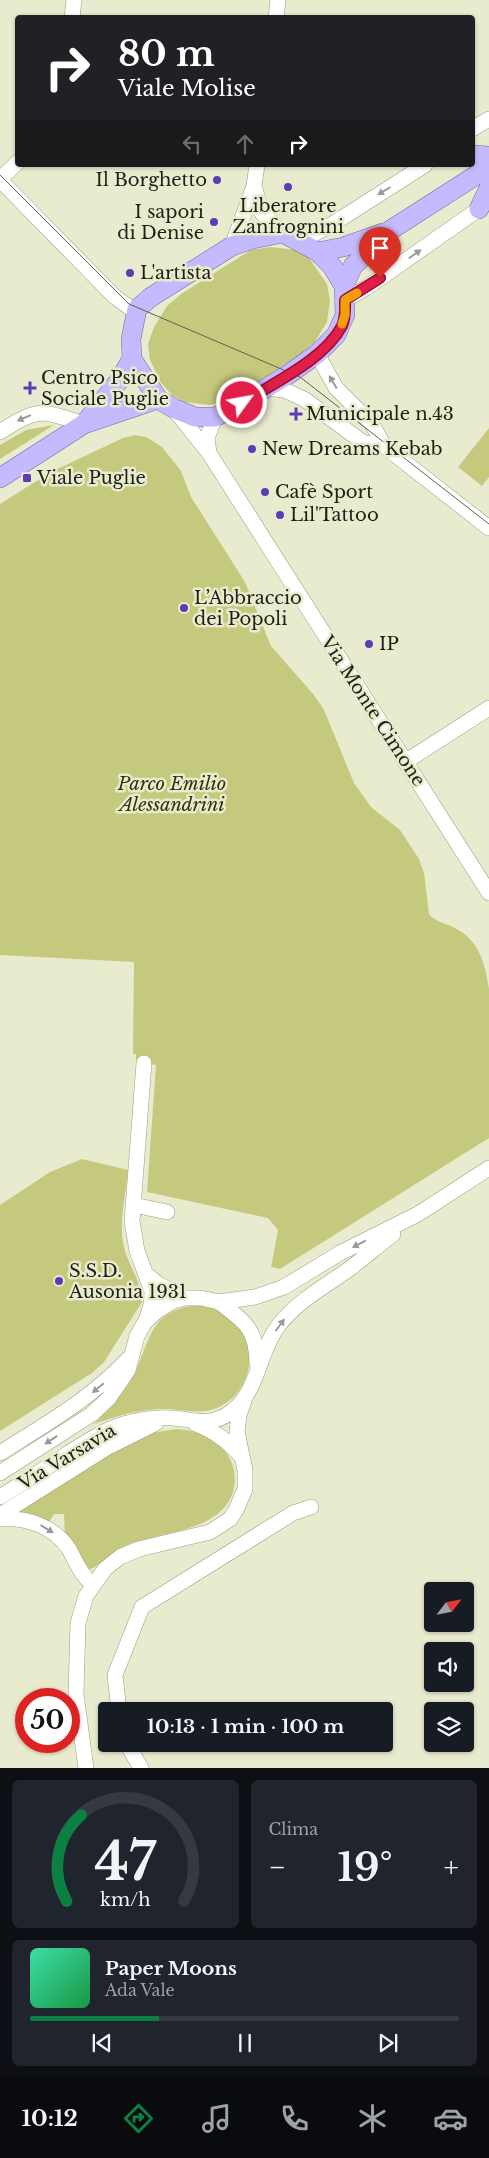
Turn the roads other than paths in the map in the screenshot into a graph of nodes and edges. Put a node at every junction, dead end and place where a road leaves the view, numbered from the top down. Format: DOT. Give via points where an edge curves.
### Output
graph roads {
  1 [pos="74,0"];
  2 [pos="278,0"];
  3 [pos="72,15"];
  4 [pos="276,15"];
  5 [pos="489,119"];
  6 [pos="475,127"];
  7 [pos="475,155"];
  8 [pos="489,156"];
  9 [pos="15,165"];
  10 [pos="489,166"];
  11 [pos="257,167"];
  12 [pos="422,167"];
  13 [pos="0,179"];
  14 [pos="254,186"];
  15 [pos="489,188"];
  16 [pos="479,209"];
  17 [pos="389,231"];
  18 [pos="283,233"];
  19 [pos="300,241"];
  20 [pos="232,246"];
  21 [pos="318,252"];
  22 [pos="345,293"];
  23 [pos="136,312"];
  24 [pos="317,354"];
  25 [pos="132,359"];
  26 [pos="265,388"];
  27 [pos="166,404"];
  28 [pos="215,417"];
  29 [pos="84,424"];
  30 [pos="0,432"];
  31 [pos="384,446"];
  32 [pos="209,453"];
  33 [pos="0,478"];
  34 [pos="489,528"];
  35 [pos="489,708"];
  36 [pos="405,762"];
  37 [pos="489,893"];
  38 [pos="144,1063"];
  39 [pos="489,1168"];
  40 [pos="134,1205"];
  41 [pos="167,1212"];
  42 [pos="418,1214"];
  43 [pos="146,1274"];
  44 [pos="185,1298"];
  45 [pos="219,1302"];
  46 [pos="145,1322"];
  47 [pos="133,1353"];
  48 [pos="258,1368"];
  49 [pos="244,1400"];
  50 [pos="181,1419"];
  51 [pos="0,1453"];
  52 [pos="241,1456"];
  53 [pos="0,1473"];
  54 [pos="0,1497"];
  55 [pos="310,1507"];
  56 [pos="0,1515"];
  57 [pos="0,1520"];
  58 [pos="93,1585"];
  59 [pos="118,1702"];
  60 [pos="132,1752"];
  61 [pos="86,1768"];
  62 [pos="141,1768"];
  1 -- 3 [label="street"];
  2 -- 4 [label="street"];
  5 -- 6 [label="street"];
  7 -- 8 [label="main road"];
  9 -- 13 [label="street"];
  10 -- 17 [label="main road"];
  11 -- 14 [label="street"];
  12 -- 19 [label="street, one-way"];
  13 -- 23 [label="street" via="122,303"];
  14 -- 18 [label="street" via="262,214"];
  14 -- 20 [label="street"];
  15 -- 16 [label="main road"];
  22 -- 16 [label="street, one-way" via="366,288"];
  17 -- 21 [label="main road"];
  17 -- 22 [label="main road" via="353,266"];
  18 -- 19 [label="main road"];
  18 -- 20 [label="main road"];
  19 -- 21 [label="main road"];
  20 -- 23 [label="main road" via="151,297"];
  21 -- 22 [label="main road" via="332,266"];
  22 -- 24 [label="main road" via="342,325"];
  23 -- 25 [label="main road" via="131,339"];
  24 -- 26 [label="main road"];
  31 -- 24 [label="street, one-way" via="372,424 336,388"];
  25 -- 27 [label="main road"];
  25 -- 29 [label="main road"];
  26 -- 28 [label="main road"];
  26 -- 31 [label="street" via="284,390 304,399 364,443"];
  27 -- 28 [label="main road" via="196,417"];
  27 -- 29 [label="main road"];
  27 -- 32 [label="street, Via Monte Cimone"];
  28 -- 32 [label="street" via="207,438"];
  29 -- 30 [label="street, one-way" via="39,412"];
  29 -- 33 [label="main road"];
  31 -- 34 [label="street"];
  32 -- 36 [label="street, Via Monte Cimone"];
  35 -- 36 [label="street"];
  36 -- 37 [label="street, Via Monte Cimone"];
  38 -- 40 [label="street"];
  39 -- 42 [label="street, Via Varsavia"];
  40 -- 41 [label="street"];
  40 -- 43 [label="street" via="134,1241"];
  42 -- 45 [label="street, Via Varsavia, one-way" via="340,1253 284,1287 255,1297"];
  48 -- 42 [label="street, Via Varsavia, one-way" via="268,1342 288,1315"];
  43 -- 44 [label="street"];
  43 -- 46 [label="street" via="152,1291"];
  44 -- 45 [label="street, Via Varsavia"];
  44 -- 46 [label="street, Via Varsavia" via="173,1301"];
  45 -- 48 [label="street, Via Varsavia" via="245,1322 253,1336"];
  46 -- 47 [label="street, Via Varsavia"];
  47 -- 51 [label="street, Via Varsavia, one-way" via="82,1401"];
  47 -- 53 [label="street, Via Varsavia, one-way" via="122,1380 100,1407"];
  48 -- 49 [label="street, Via Varsavia"];
  49 -- 50 [label="street, Via Varsavia" via="217,1419 201,1422"];
  49 -- 52 [label="street" via="237,1432"];
  50 -- 52 [label="street" via="220,1435"];
  50 -- 54 [label="street, Via Varsavia" via="147,1419 113,1428"];
  50 -- 56 [label="street" via="157,1423 124,1438"];
  52 -- 58 [label="street" via="245,1489 236,1510 224,1524 203,1535 130,1552 112,1562"];
  55 -- 59 [label="street" via="293,1513 142,1607 115,1675"];
  57 -- 58 [label="street, one-way" via="35,1522 59,1537"];
  58 -- 61 [label="street" via="81,1607 76,1679 77,1712"];
  60 -- 62 [label="street"];
}
